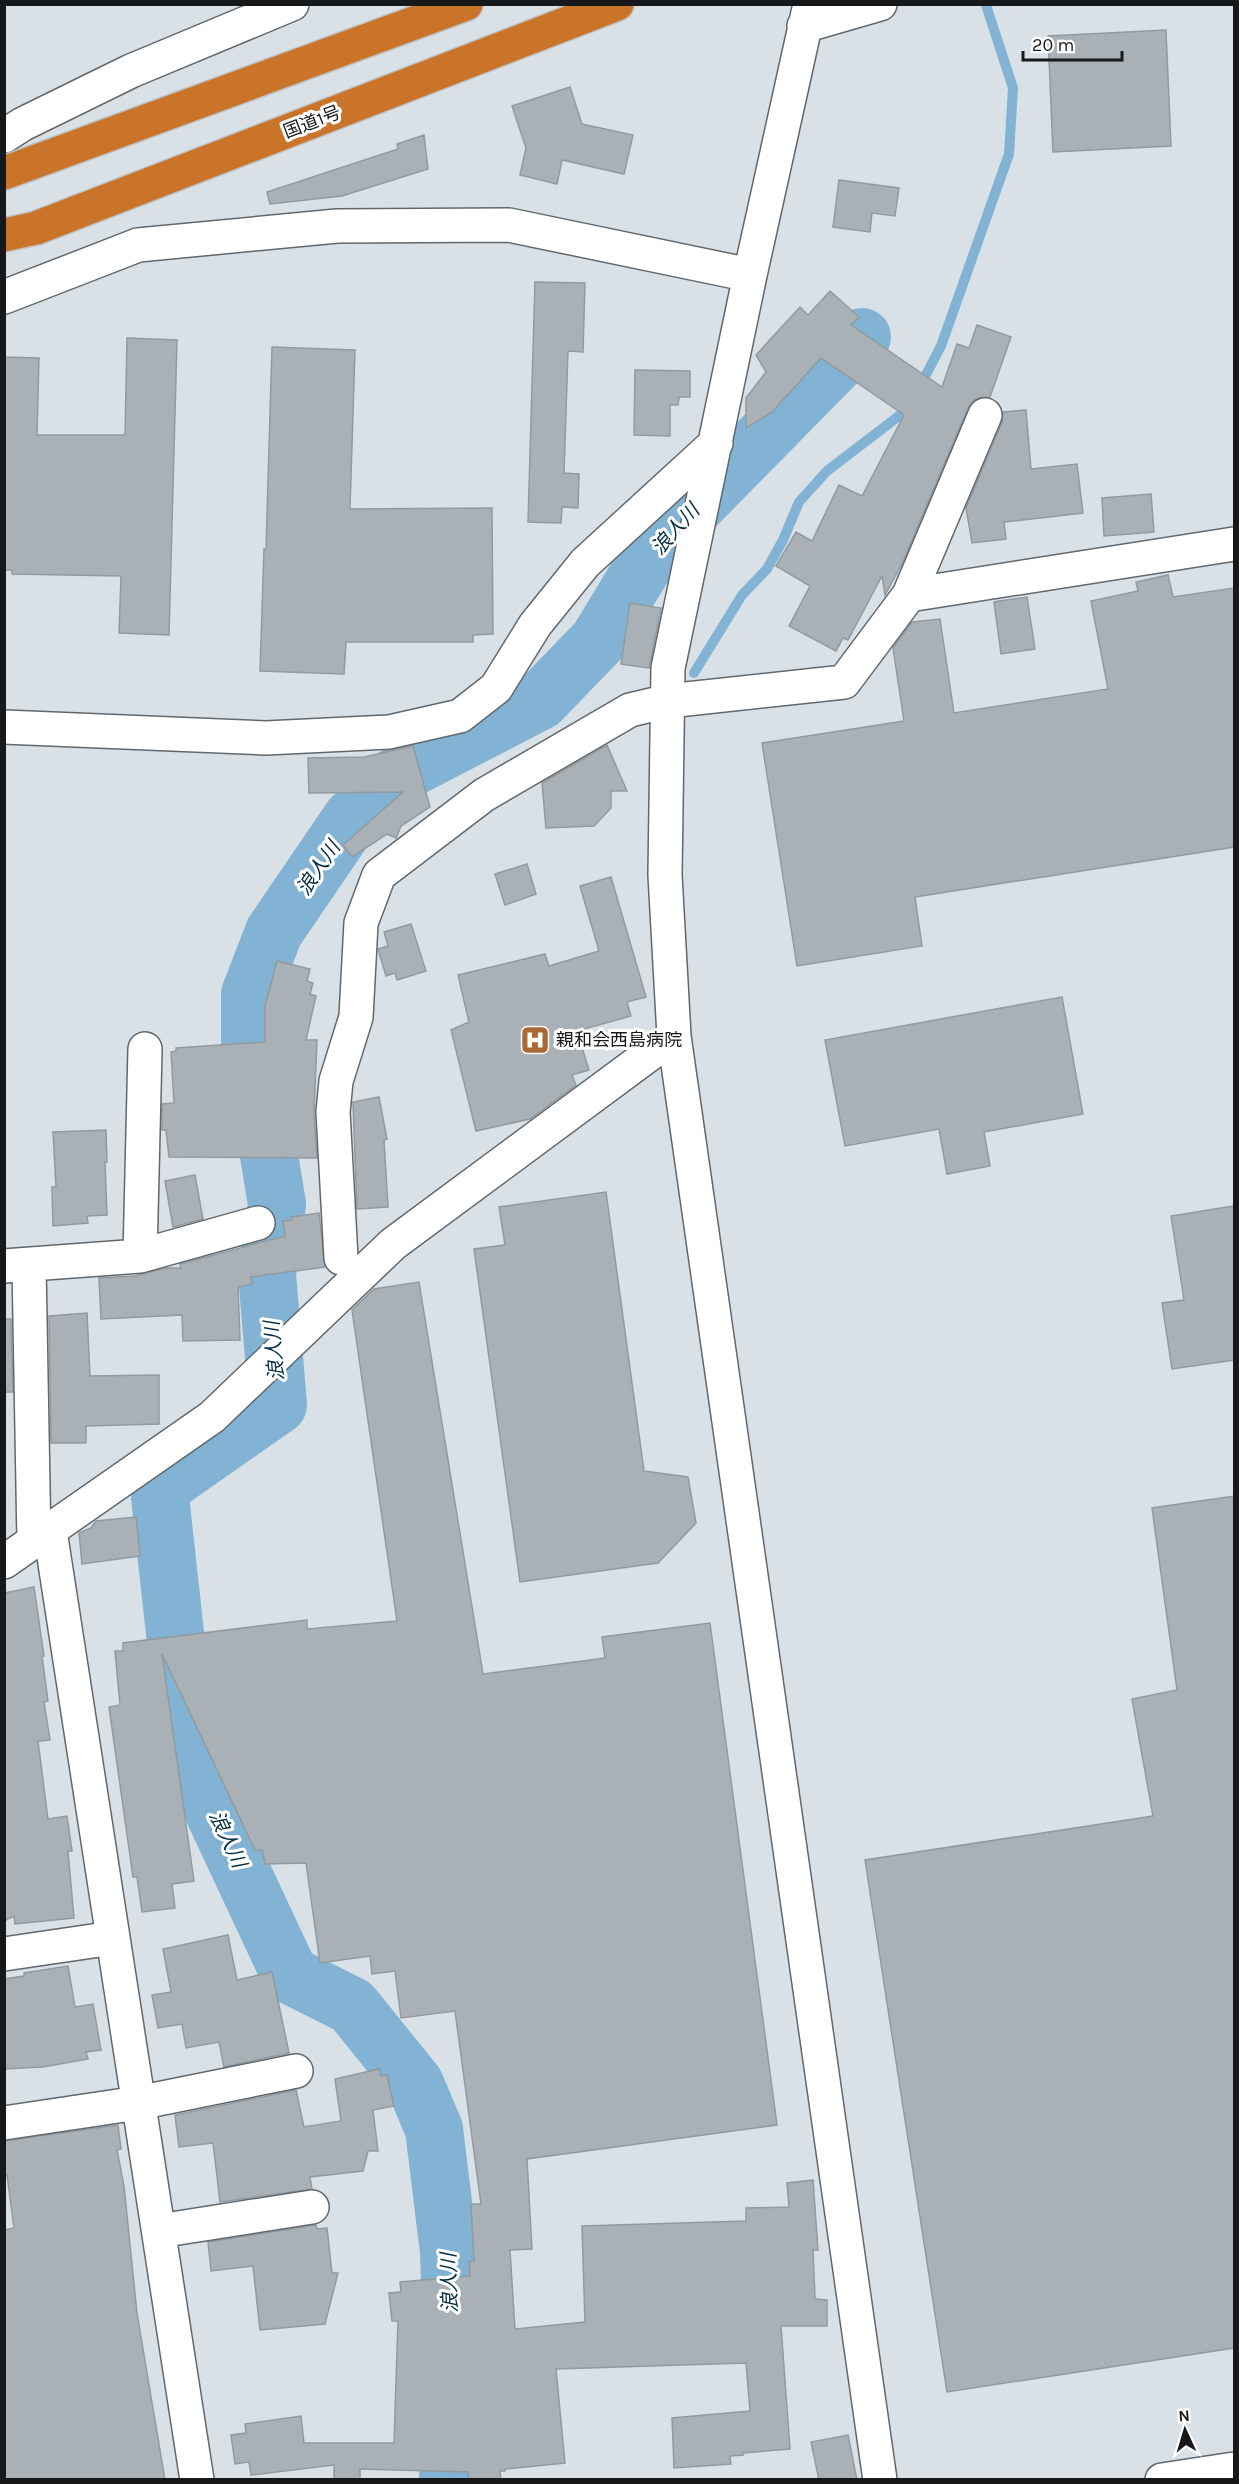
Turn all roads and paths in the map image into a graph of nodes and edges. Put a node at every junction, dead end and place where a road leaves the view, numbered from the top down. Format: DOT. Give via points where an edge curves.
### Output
graph roads {
  1 [pos="292,4"];
  2 [pos="617,4"];
  3 [pos="880,4"];
  4 [pos="458,6"];
  5 [pos="807,15"];
  6 [pos="4,136"];
  7 [pos="4,173"];
  8 [pos="4,236"];
  9 [pos="750,275"];
  10 [pos="4,297"];
  11 [pos="985,415"];
  12 [pos="713,454"];
  13 [pos="1234,544"];
  14 [pos="909,595"];
  15 [pos="669,701"];
  16 [pos="4,727"];
  17 [pos="674,1036"];
  18 [pos="145,1049"];
  19 [pos="258,1223"];
  20 [pos="140,1256"];
  21 [pos="341,1258"];
  22 [pos="17,1265"];
  23 [pos="42,1537"];
  24 [pos="4,1562"];
  25 [pos="113,1938"];
  26 [pos="4,1954"];
  27 [pos="296,2071"];
  28 [pos="138,2103"];
  29 [pos="4,2123"];
  30 [pos="312,2207"];
  31 [pos="159,2231"];
  32 [pos="1234,2469"];
  33 [pos="197,2480"];
  34 [pos="880,2480"];
  35 [pos="1162,2480"];
  1 -- 6 [label="street" via="131,71"];
  2 -- 8 [label="highway, 国道1号" via="36,228"];
  3 -- 5 [label="street"];
  4 -- 7 [label="highway"];
  5 -- 9 [label="street"];
  9 -- 10 [label="street" via="509,225 337,226 138,245"];
  9 -- 12 [label="street"];
  11 -- 14 [label="street"];
  12 -- 15 [label="street" via="668,668"];
  12 -- 16 [label="street" via="585,563 535,626 496,688 460,716 389,732 266,738"];
  13 -- 14 [label="street"];
  14 -- 15 [label="street" via="844,682"];
  15 -- 17 [label="street" via="665,875"];
  15 -- 21 [label="street" via="630,710 484,795 379,875 362,923 356,1017 336,1081 333,1112"];
  17 -- 23 [label="street" via="393,1244 212,1417"];
  17 -- 34 [label="street"];
  18 -- 20 [label="street"];
  19 -- 20 [label="street"];
  20 -- 22 [label="street"];
  22 -- 23 [label="street"];
  23 -- 24 [label="street"];
  23 -- 25 [label="street"];
  25 -- 26 [label="street"];
  25 -- 28 [label="street"];
  27 -- 28 [label="street"];
  28 -- 29 [label="street"];
  28 -- 31 [label="street"];
  30 -- 31 [label="street"];
  31 -- 33 [label="street"];
  32 -- 35 [label="street"];
}
